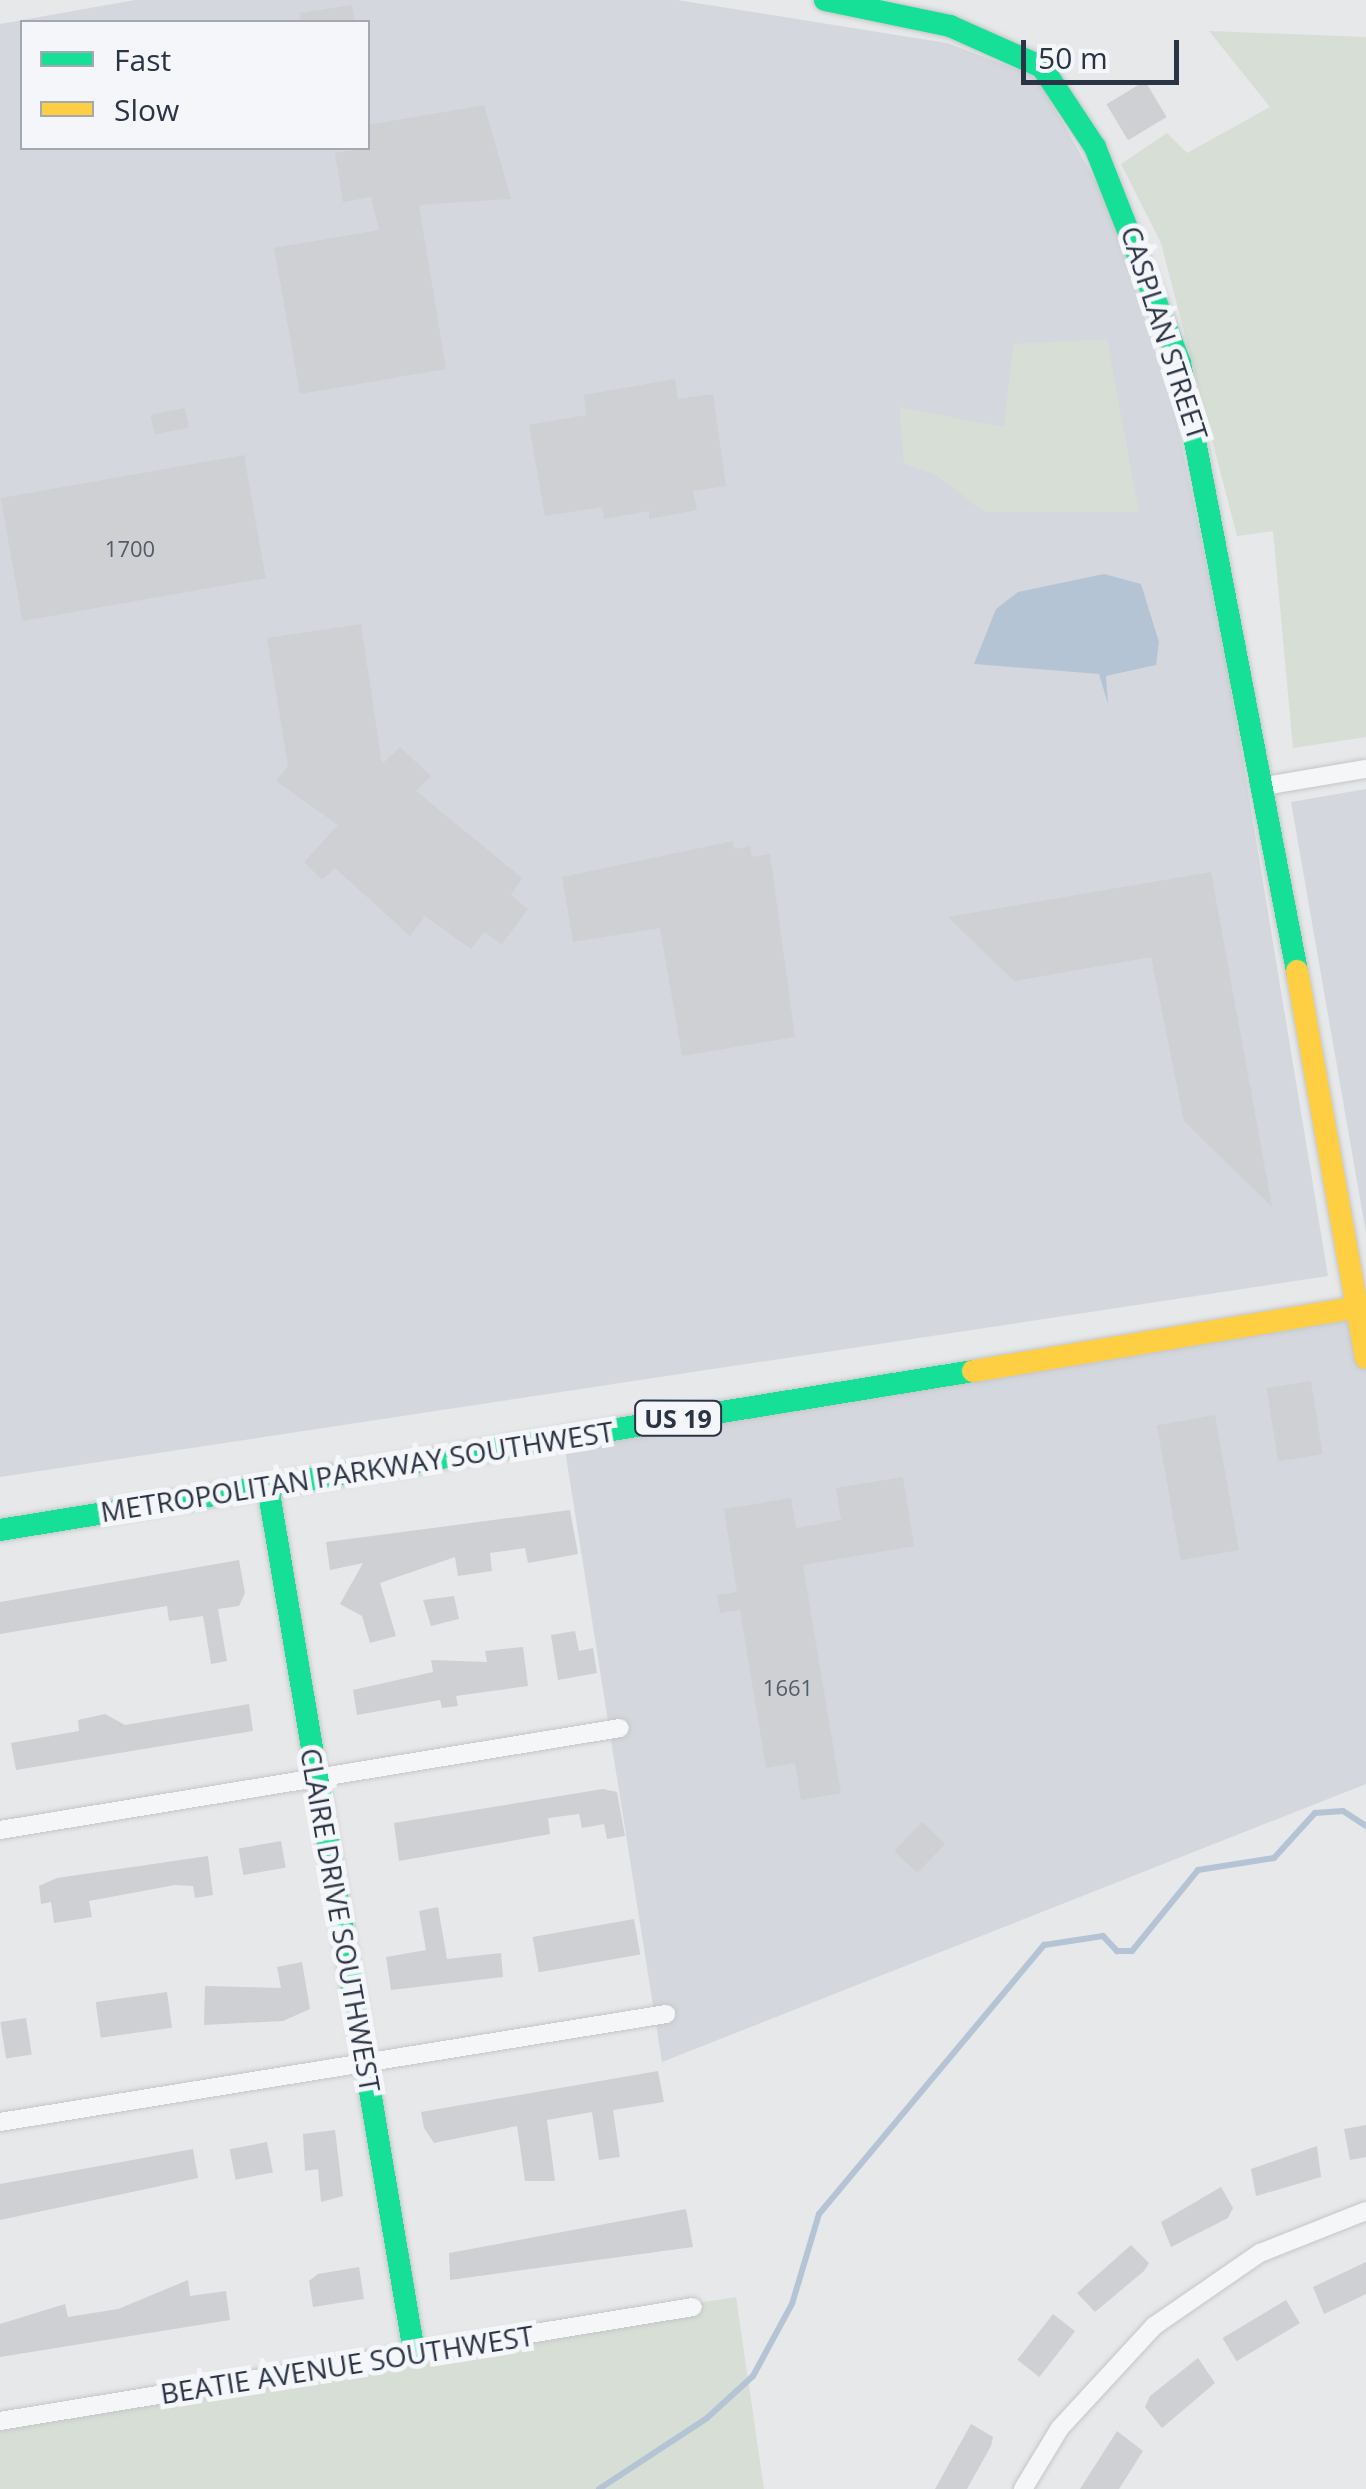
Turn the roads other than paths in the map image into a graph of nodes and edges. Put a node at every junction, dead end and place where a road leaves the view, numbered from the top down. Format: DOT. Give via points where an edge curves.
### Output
graph roads {
  1 [pos="825,0"];
  2 [pos="1366,769"];
  3 [pos="1265,786"];
  4 [pos="1361,1307"];
  5 [pos="1366,1358"];
  6 [pos="268,1487"];
  7 [pos="0,1530"];
  8 [pos="620,1728"];
  9 [pos="317,1778"];
  10 [pos="0,1830"];
  11 [pos="666,2014"];
  12 [pos="365,2063"];
  13 [pos="0,2122"];
  14 [pos="1366,2211"];
  15 [pos="693,2307"];
  16 [pos="414,2352"];
  17 [pos="0,2420"];
  18 [pos="1023,2489"];
  1 -- 3 [label="street, CASPLAN STREET" via="950,26 1031,58 1096,147 1137,235 1184,379"];
  2 -- 3 [label="street"];
  3 -- 4 [label="street, CASPLAN STREET"];
  4 -- 5 [label="street, CASPLAN STREET"];
  4 -- 6 [label="street, METROPOLITAN PARKWAY SOUTHWEST / US 19"];
  6 -- 7 [label="street, METROPOLITAN PARKWAY SOUTHWEST / US 19"];
  6 -- 9 [label="street, CLAIRE DRIVE SOUTHWEST"];
  8 -- 9 [label="street"];
  9 -- 10 [label="street"];
  9 -- 12 [label="street, CLAIRE DRIVE SOUTHWEST"];
  11 -- 12 [label="street"];
  12 -- 13 [label="street"];
  12 -- 16 [label="street, CLAIRE DRIVE SOUTHWEST"];
  14 -- 18 [label="street" via="1260,2253 1154,2326 1060,2428"];
  15 -- 16 [label="street, BEATIE AVENUE SOUTHWEST"];
  16 -- 17 [label="street, BEATIE AVENUE SOUTHWEST"];
}
